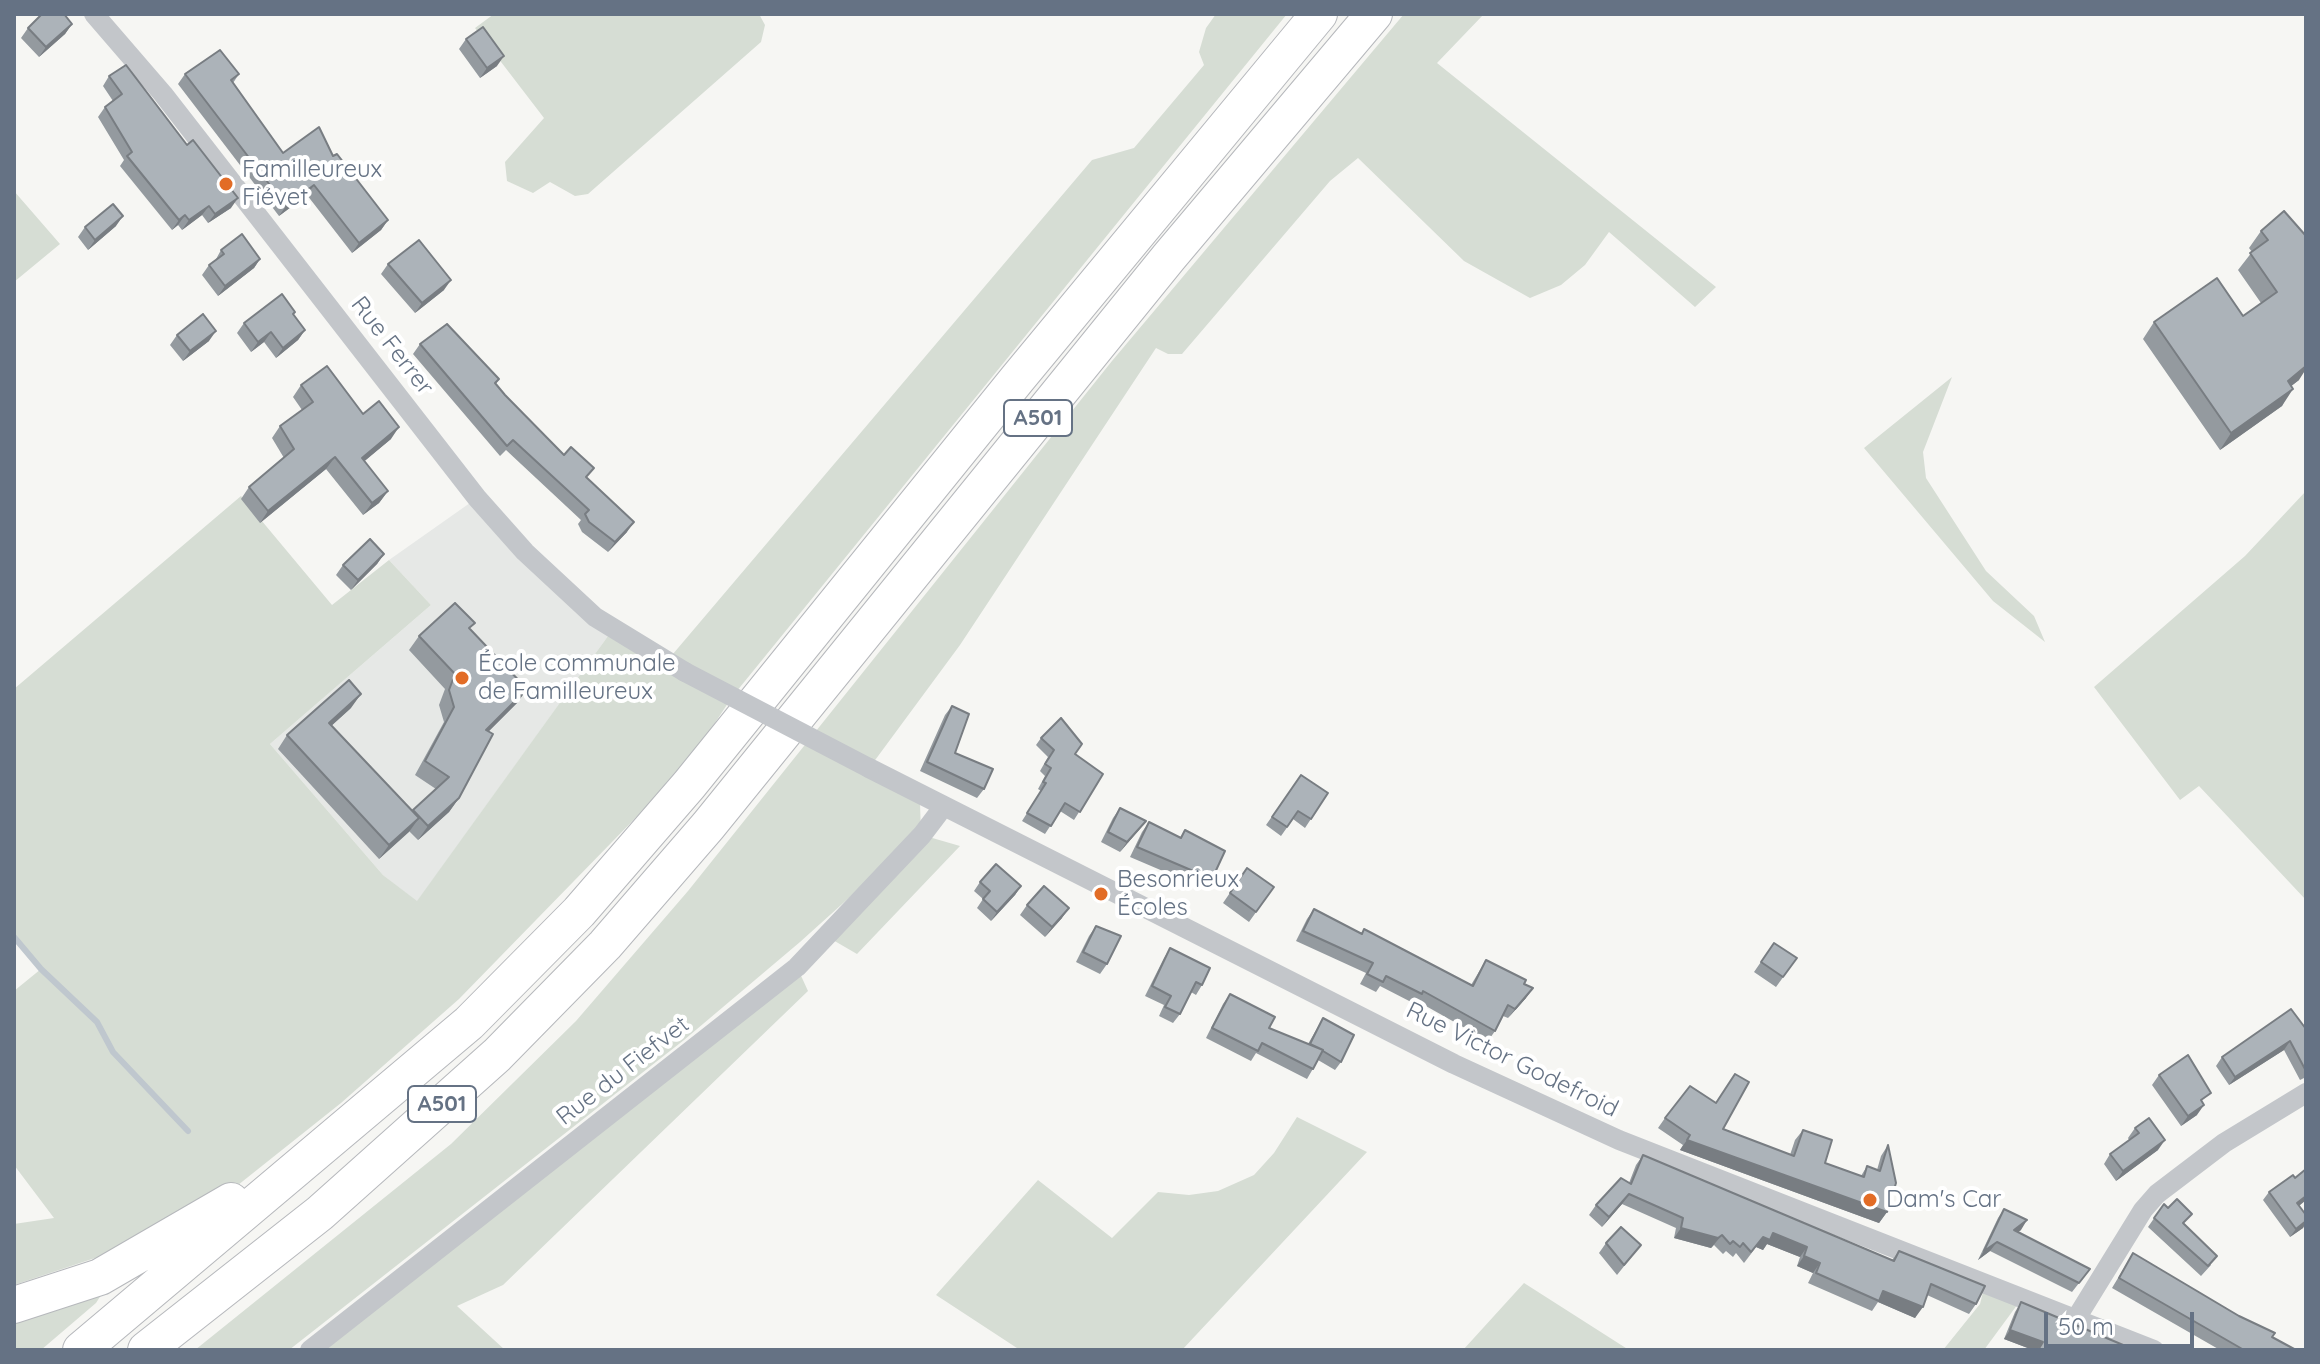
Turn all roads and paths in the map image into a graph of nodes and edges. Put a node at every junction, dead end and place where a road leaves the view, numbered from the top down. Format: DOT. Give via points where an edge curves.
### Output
graph roads {
  1 [pos="94,14"];
  2 [pos="1319,14"];
  3 [pos="1374,14"];
  4 [pos="869,768"];
  5 [pos="944,806"];
  6 [pos="394,1088"];
  7 [pos="2306,1093"];
  8 [pos="14,1305"];
  9 [pos="2077,1317"];
  10 [pos="81,1350"];
  11 [pos="146,1350"];
  12 [pos="310,1350"];
  13 [pos="2154,1350"];
  1 -- 4 [label="street, Rue Ferrer, bridge" via="525,552 595,617 685,672"];
  2 -- 6 [label="highway, A501" via="689,785 579,912 469,1023"];
  3 -- 11 [label="highway, A501" via="605,945 497,1055 344,1192"];
  4 -- 5 [label="street, Rue Victor Godefroid"];
  5 -- 9 [label="street, Rue Victor Godefroid" via="1454,1064 1619,1140"];
  5 -- 12 [label="street, Rue du Fiefvet" via="797,967"];
  6 -- 8 [label="highway" via="163,1243 100,1277"];
  6 -- 10 [label="highway, A501"];
  7 -- 9 [label="street" via="2224,1143 2157,1194"];
  9 -- 13 [label="street, Rue Victor Godefroid"];
}
